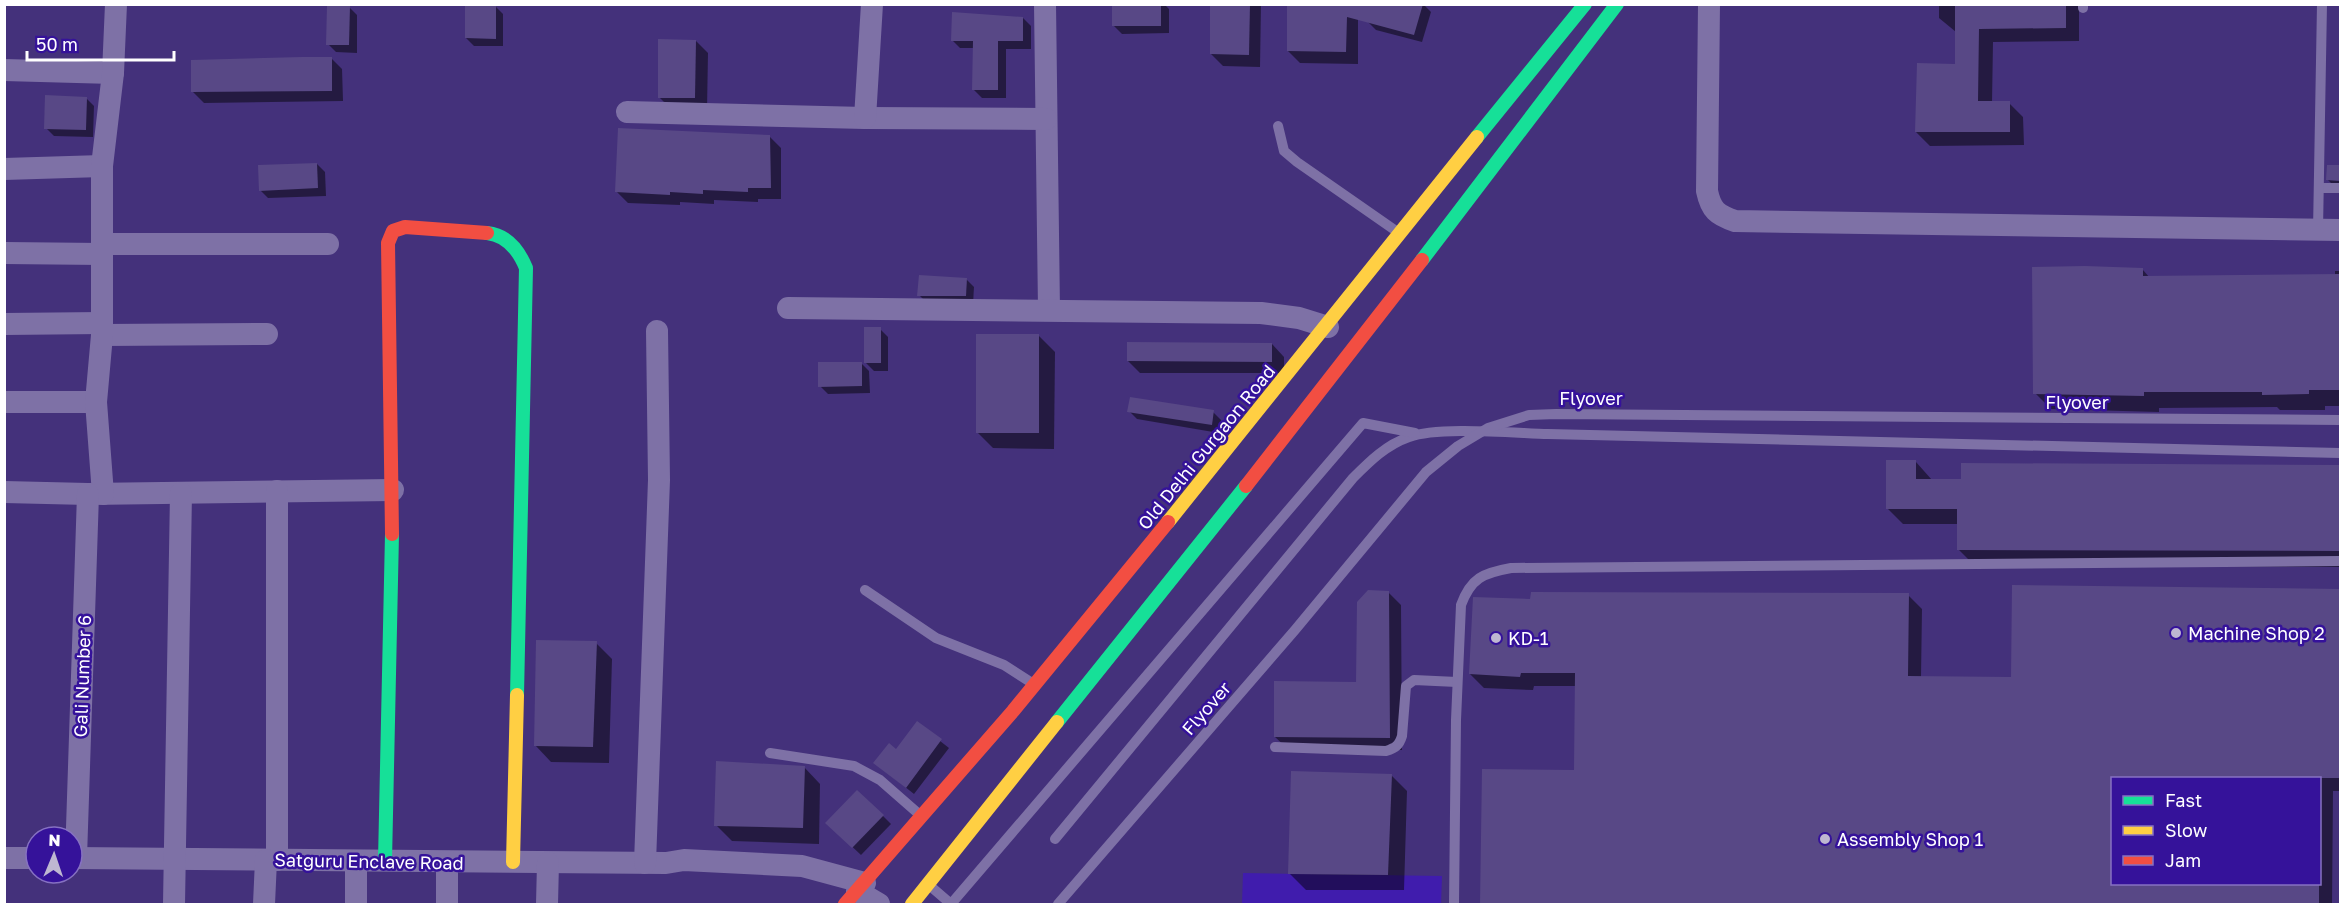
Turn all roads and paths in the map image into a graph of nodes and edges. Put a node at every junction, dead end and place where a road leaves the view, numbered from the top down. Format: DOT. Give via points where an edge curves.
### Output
graph roads {
  1 [pos="116,4"];
  2 [pos="873,4"];
  3 [pos="1045,4"];
  4 [pos="1586,4"];
  5 [pos="1617,4"];
  6 [pos="1708,4"];
  7 [pos="2322,4"];
  8 [pos="4,70"];
  9 [pos="113,74"];
  10 [pos="627,112"];
  11 [pos="865,118"];
  12 [pos="1046,119"];
  13 [pos="1278,126"];
  14 [pos="102,166"];
  15 [pos="4,169"];
  16 [pos="2319,188"];
  17 [pos="2340,188"];
  18 [pos="2318,230"];
  19 [pos="2340,230"];
  20 [pos="1399,233"];
  21 [pos="328,244"];
  22 [pos="102,249"];
  23 [pos="4,254"];
  24 [pos="1382,285"];
  25 [pos="788,308"];
  26 [pos="1049,310"];
  27 [pos="4,324"];
  28 [pos="1328,327"];
  29 [pos="102,329"];
  30 [pos="657,330"];
  31 [pos="267,334"];
  32 [pos="4,402"];
  33 [pos="96,402"];
  34 [pos="2340,420"];
  35 [pos="1420,434"];
  36 [pos="2340,453"];
  37 [pos="393,490"];
  38 [pos="4,492"];
  39 [pos="277,492"];
  40 [pos="181,493"];
  41 [pos="96,494"];
  42 [pos="2340,561"];
  43 [pos="865,590"];
  44 [pos="1456,682"];
  45 [pos="1035,685"];
  46 [pos="1275,747"];
  47 [pos="770,753"];
  48 [pos="922,817"];
  49 [pos="76,825"];
  50 [pos="1055,839"];
  51 [pos="4,858"];
  52 [pos="24,858"];
  53 [pos="84,858"];
  54 [pos="173,859"];
  55 [pos="271,860"];
  56 [pos="356,861"];
  57 [pos="385,861"];
  58 [pos="447,862"];
  59 [pos="513,862"];
  60 [pos="548,862"];
  61 [pos="655,863"];
  62 [pos="928,885"];
  63 [pos="854,894"];
  64 [pos="174,904"];
  65 [pos="264,904"];
  66 [pos="356,904"];
  67 [pos="447,904"];
  68 [pos="547,904"];
  69 [pos="879,904"];
  70 [pos="912,904"];
  71 [pos="951,904"];
  72 [pos="1058,904"];
  73 [pos="1454,904"];
  1 -- 9 [label="street, Gali Number 6"];
  2 -- 11 [label="street"];
  3 -- 12 [label="street"];
  4 -- 20 [label="main road, Old Delhi Gurgaon Road"];
  5 -- 24 [label="main road, Old Delhi Gurgaon Road"];
  6 -- 18 [label="street" via="1707,191 1710,207 1719,216 1735,221"];
  7 -- 16 [label="lane"];
  8 -- 9 [label="street"];
  9 -- 14 [label="street, Gali Number 6"];
  10 -- 11 [label="street"];
  11 -- 12 [label="street"];
  12 -- 26 [label="street"];
  13 -- 20 [label="lane" via="1284,151"];
  14 -- 15 [label="street"];
  14 -- 22 [label="street, Gali Number 6"];
  16 -- 17 [label="lane"];
  16 -- 18 [label="lane"];
  18 -- 19 [label="street"];
  20 -- 24 [label="main road, Old Delhi Gurgaon Road"];
  21 -- 22 [label="street"];
  22 -- 23 [label="street"];
  22 -- 29 [label="street, Gali Number 6"];
  24 -- 28 [label="main road, Old Delhi Gurgaon Road"];
  24 -- 62 [label="main road, Old Delhi Gurgaon Road"];
  25 -- 26 [label="street"];
  26 -- 28 [label="street" via="1279,314"];
  27 -- 29 [label="street"];
  28 -- 45 [label="main road, Old Delhi Gurgaon Road"];
  29 -- 31 [label="street"];
  29 -- 33 [label="street, Gali Number 6"];
  30 -- 61 [label="street"];
  32 -- 33 [label="street"];
  33 -- 41 [label="street, Gali Number 6"];
  34 -- 72 [label="lane, Flyover, bridge" via="1556,414 1508,420 1458,446 1426,472"];
  35 -- 36 [label="lane"];
  35 -- 50 [label="lane" via="1389,447 1353,478"];
  35 -- 71 [label="lane" via="1363,423"];
  37 -- 39 [label="street"];
  37 -- 57 [label="main road"];
  37 -- 59 [label="main road" via="388,236 398,227 498,234 519,252 526,268"];
  38 -- 41 [label="street"];
  39 -- 40 [label="street"];
  39 -- 55 [label="street"];
  40 -- 41 [label="street"];
  40 -- 54 [label="street"];
  41 -- 49 [label="street, Gali Number 6"];
  42 -- 44 [label="lane" via="1511,568 1489,572 1467,588 1461,605"];
  43 -- 45 [label="lane" via="936,638 1004,665"];
  44 -- 46 [label="lane" via="1414,680 1406,686 1402,736 1394,749"];
  44 -- 73 [label="lane"];
  45 -- 48 [label="main road, Old Delhi Gurgaon Road"];
  47 -- 48 [label="lane" via="854,766 880,780"];
  48 -- 63 [label="main road, Old Delhi Gurgaon Road"];
  51 -- 52 [label="street"];
  53 -- 54 [label="street, Satguru Enclave Road"];
  54 -- 55 [label="street, Satguru Enclave Road"];
  54 -- 64 [label="street"];
  55 -- 56 [label="street, Satguru Enclave Road"];
  55 -- 65 [label="street"];
  56 -- 57 [label="street, Satguru Enclave Road"];
  56 -- 66 [label="street"];
  57 -- 58 [label="street, Satguru Enclave Road"];
  58 -- 59 [label="street, Satguru Enclave Road"];
  58 -- 67 [label="street"];
  59 -- 60 [label="street, Satguru Enclave Road"];
  60 -- 61 [label="street, Satguru Enclave Road"];
  60 -- 68 [label="street"];
  61 -- 63 [label="street, Satguru Enclave Road" via="681,870 814,878"];
  62 -- 70 [label="main road, Old Delhi Gurgaon Road"];
  62 -- 71 [label="lane"];
  63 -- 69 [label="street, Satguru Enclave Road"];
}
